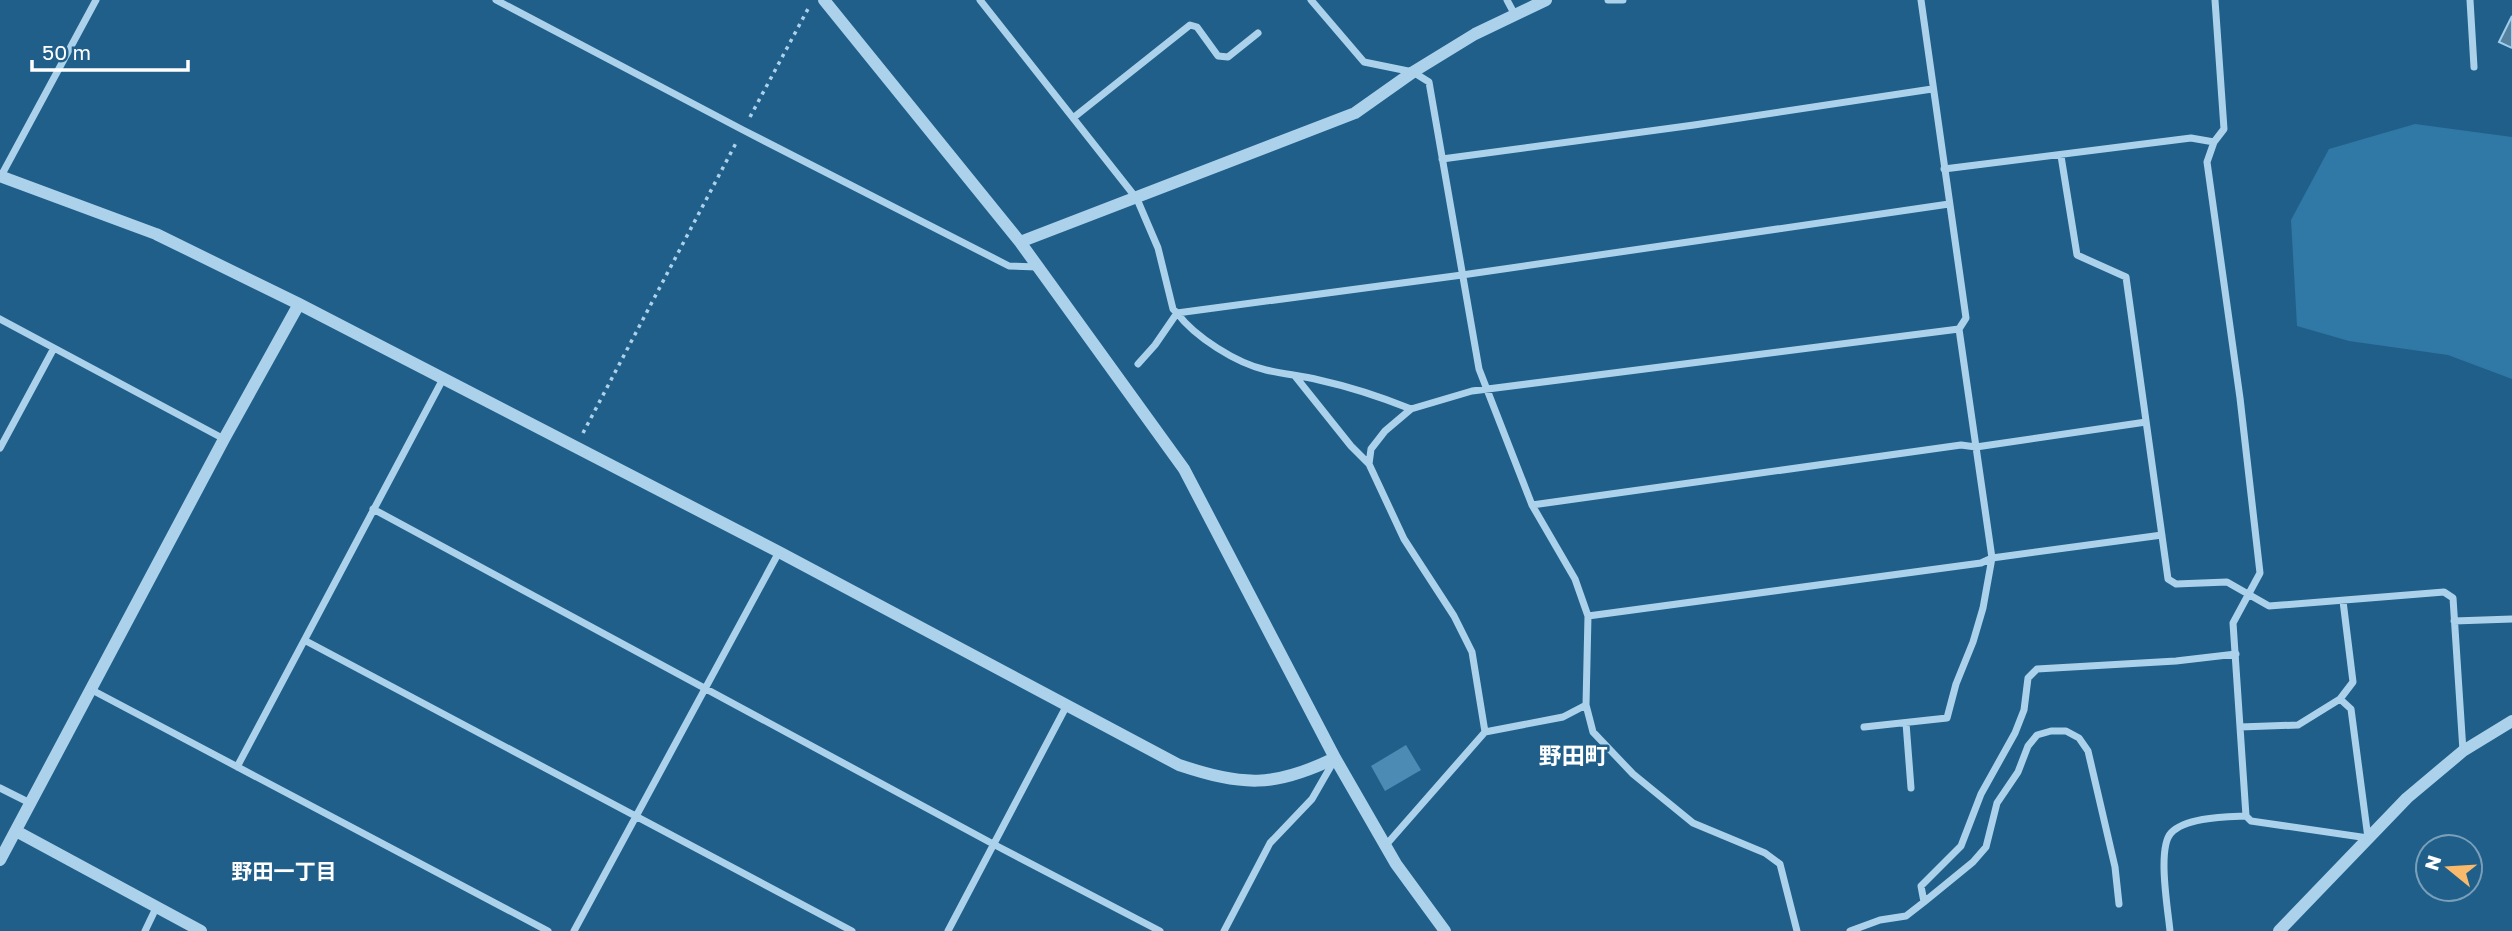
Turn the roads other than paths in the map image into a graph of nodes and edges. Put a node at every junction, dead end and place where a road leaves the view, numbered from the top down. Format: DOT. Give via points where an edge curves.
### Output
graph roads {
  1 [pos="96,0"];
  2 [pos="496,0"];
  3 [pos="824,0"];
  4 [pos="1311,0"];
  5 [pos="1507,0"];
  6 [pos="1546,0"];
  7 [pos="1608,0"];
  8 [pos="1623,0"];
  9 [pos="1921,0"];
  10 [pos="2215,0"];
  11 [pos="2470,0"];
  12 [pos="981,1"];
  13 [pos="1515,15"];
  14 [pos="1258,33"];
  15 [pos="2474,67"];
  16 [pos="1413,72"];
  17 [pos="1932,89"];
  18 [pos="1073,118"];
  19 [pos="2214,142"];
  20 [pos="2061,156"];
  21 [pos="1442,159"];
  22 [pos="1944,170"];
  23 [pos="0,176"];
  24 [pos="1138,198"];
  25 [pos="1949,204"];
  26 [pos="1020,242"];
  27 [pos="1037,267"];
  28 [pos="1462,275"];
  29 [pos="299,304"];
  30 [pos="1177,313"];
  31 [pos="0,319"];
  32 [pos="1959,329"];
  33 [pos="54,348"];
  34 [pos="1138,364"];
  35 [pos="1294,375"];
  36 [pos="443,379"];
  37 [pos="1487,390"];
  38 [pos="1411,409"];
  39 [pos="2146,422"];
  40 [pos="224,439"];
  41 [pos="1976,447"];
  42 [pos="0,448"];
  43 [pos="1369,464"];
  44 [pos="1532,505"];
  45 [pos="373,509"];
  46 [pos="2162,534"];
  47 [pos="779,552"];
  48 [pos="1992,558"];
  49 [pos="2248,595"];
  50 [pos="2343,601"];
  51 [pos="1588,616"];
  52 [pos="2512,619"];
  53 [pos="2454,621"];
  54 [pos="306,641"];
  55 [pos="2235,654"];
  56 [pos="704,688"];
  57 [pos="92,690"];
  58 [pos="2340,699"];
  59 [pos="1068,705"];
  60 [pos="1586,705"];
  61 [pos="2512,720"];
  62 [pos="1906,723"];
  63 [pos="1864,727"];
  64 [pos="2240,727"];
  65 [pos="1486,732"];
  66 [pos="2463,751"];
  67 [pos="1335,758"];
  68 [pos="237,767"];
  69 [pos="0,788"];
  70 [pos="1911,788"];
  71 [pos="30,803"];
  72 [pos="636,816"];
  73 [pos="2246,816"];
  74 [pos="16,831"];
  75 [pos="2368,838"];
  76 [pos="995,845"];
  77 [pos="1386,845"];
  78 [pos="0,860"];
  79 [pos="1924,902"];
  80 [pos="2119,904"];
  81 [pos="156,908"];
  82 [pos="145,931"];
  83 [pos="201,931"];
  84 [pos="548,931"];
  85 [pos="574,931"];
  86 [pos="852,931"];
  87 [pos="948,931"];
  88 [pos="1160,931"];
  89 [pos="1224,931"];
  90 [pos="1445,931"];
  91 [pos="1797,931"];
  92 [pos="1850,931"];
  93 [pos="2170,931"];
  94 [pos="2279,931"];
  1 -- 23 [label="street"];
  2 -- 27 [label="street" via="1009,266"];
  3 -- 26 [label="street"];
  4 -- 16 [label="street" via="1364,62"];
  5 -- 13 [label="street"];
  6 -- 13 [label="street"];
  7 -- 8 [label="street"];
  9 -- 17 [label="street"];
  10 -- 19 [label="street" via="2224,129"];
  11 -- 15 [label="street"];
  12 -- 18 [label="street"];
  13 -- 16 [label="street"];
  14 -- 18 [label="street" via="1228,57 1218,56 1197,27 1190,26"];
  16 -- 21 [label="street" via="1429,82"];
  16 -- 24 [label="street" via="1355,113"];
  17 -- 21 [label="street"];
  17 -- 22 [label="street"];
  18 -- 24 [label="street"];
  19 -- 20 [label="street" via="2191,138"];
  19 -- 49 [label="street" via="2207,162 2260,573"];
  20 -- 22 [label="street"];
  20 -- 39 [label="street" via="2077,255 2126,277"];
  21 -- 28 [label="street"];
  22 -- 25 [label="street"];
  23 -- 29 [label="street" via="156,233"];
  24 -- 26 [label="street"];
  24 -- 30 [label="street"];
  25 -- 28 [label="street"];
  25 -- 32 [label="street" via="1966,318"];
  26 -- 27 [label="street"];
  27 -- 67 [label="street" via="1184,469"];
  28 -- 30 [label="street"];
  28 -- 37 [label="street"];
  29 -- 36 [label="street"];
  29 -- 40 [label="street"];
  30 -- 34 [label="street"];
  30 -- 35 [label="street" via="1190,329 1237,359"];
  31 -- 33 [label="street"];
  32 -- 37 [label="street"];
  32 -- 41 [label="street"];
  33 -- 40 [label="street"];
  33 -- 42 [label="street"];
  35 -- 38 [label="street"];
  35 -- 43 [label="street"];
  36 -- 45 [label="street"];
  36 -- 47 [label="street"];
  37 -- 38 [label="street"];
  37 -- 44 [label="street"];
  38 -- 43 [label="street" via="1371,449"];
  39 -- 41 [label="street"];
  39 -- 46 [label="street"];
  40 -- 57 [label="street"];
  41 -- 44 [label="street" via="1947,447"];
  41 -- 48 [label="street"];
  43 -- 65 [label="street" via="1404,539 1472,652"];
  44 -- 51 [label="street" via="1576,579"];
  45 -- 54 [label="street"];
  45 -- 56 [label="street"];
  46 -- 48 [label="street"];
  46 -- 49 [label="street" via="2168,579 2176,584 2227,582"];
  47 -- 56 [label="street"];
  47 -- 59 [label="street"];
  48 -- 51 [label="street"];
  48 -- 62 [label="street" via="1983,608 1947,718"];
  49 -- 50 [label="street" via="2269,606"];
  49 -- 55 [label="street" via="2233,623"];
  50 -- 53 [label="street" via="2444,592 2453,598"];
  50 -- 58 [label="street" via="2353,682"];
  51 -- 60 [label="street"];
  52 -- 53 [label="street"];
  53 -- 66 [label="street"];
  54 -- 68 [label="street"];
  54 -- 72 [label="street"];
  55 -- 64 [label="street"];
  55 -- 79 [label="street" via="2037,669 2028,678 2015,733 1981,794 1961,846 1921,887"];
  56 -- 72 [label="street"];
  56 -- 76 [label="street"];
  57 -- 68 [label="street"];
  57 -- 71 [label="street"];
  58 -- 64 [label="street" via="2298,725"];
  58 -- 75 [label="street" via="2351,709"];
  59 -- 67 [label="street" via="1179,765 1219,778 1248,782 1284,779"];
  59 -- 76 [label="street"];
  60 -- 65 [label="street" via="1563,717"];
  60 -- 91 [label="street" via="1593,732 1633,774 1693,823 1765,853 1780,864"];
  61 -- 66 [label="street"];
  62 -- 63 [label="street"];
  62 -- 70 [label="street"];
  64 -- 73 [label="street"];
  65 -- 77 [label="street"];
  66 -- 75 [label="street"];
  67 -- 77 [label="street"];
  67 -- 89 [label="street" via="1312,799 1270,843"];
  68 -- 84 [label="street"];
  69 -- 71 [label="street"];
  71 -- 74 [label="street"];
  72 -- 85 [label="street"];
  72 -- 86 [label="street"];
  73 -- 75 [label="street" via="2251,821"];
  73 -- 93 [label="street" via="2179,826 2169,835 2165,852"];
  74 -- 78 [label="street"];
  74 -- 81 [label="street"];
  75 -- 94 [label="street"];
  76 -- 87 [label="street"];
  76 -- 88 [label="street"];
  77 -- 90 [label="street"];
  79 -- 80 [label="street" via="1986,848 1997,803 2037,735 2066,731 2079,738 2088,751"];
  79 -- 92 [label="street" via="1906,916"];
  81 -- 82 [label="street"];
  81 -- 83 [label="street"];
}
